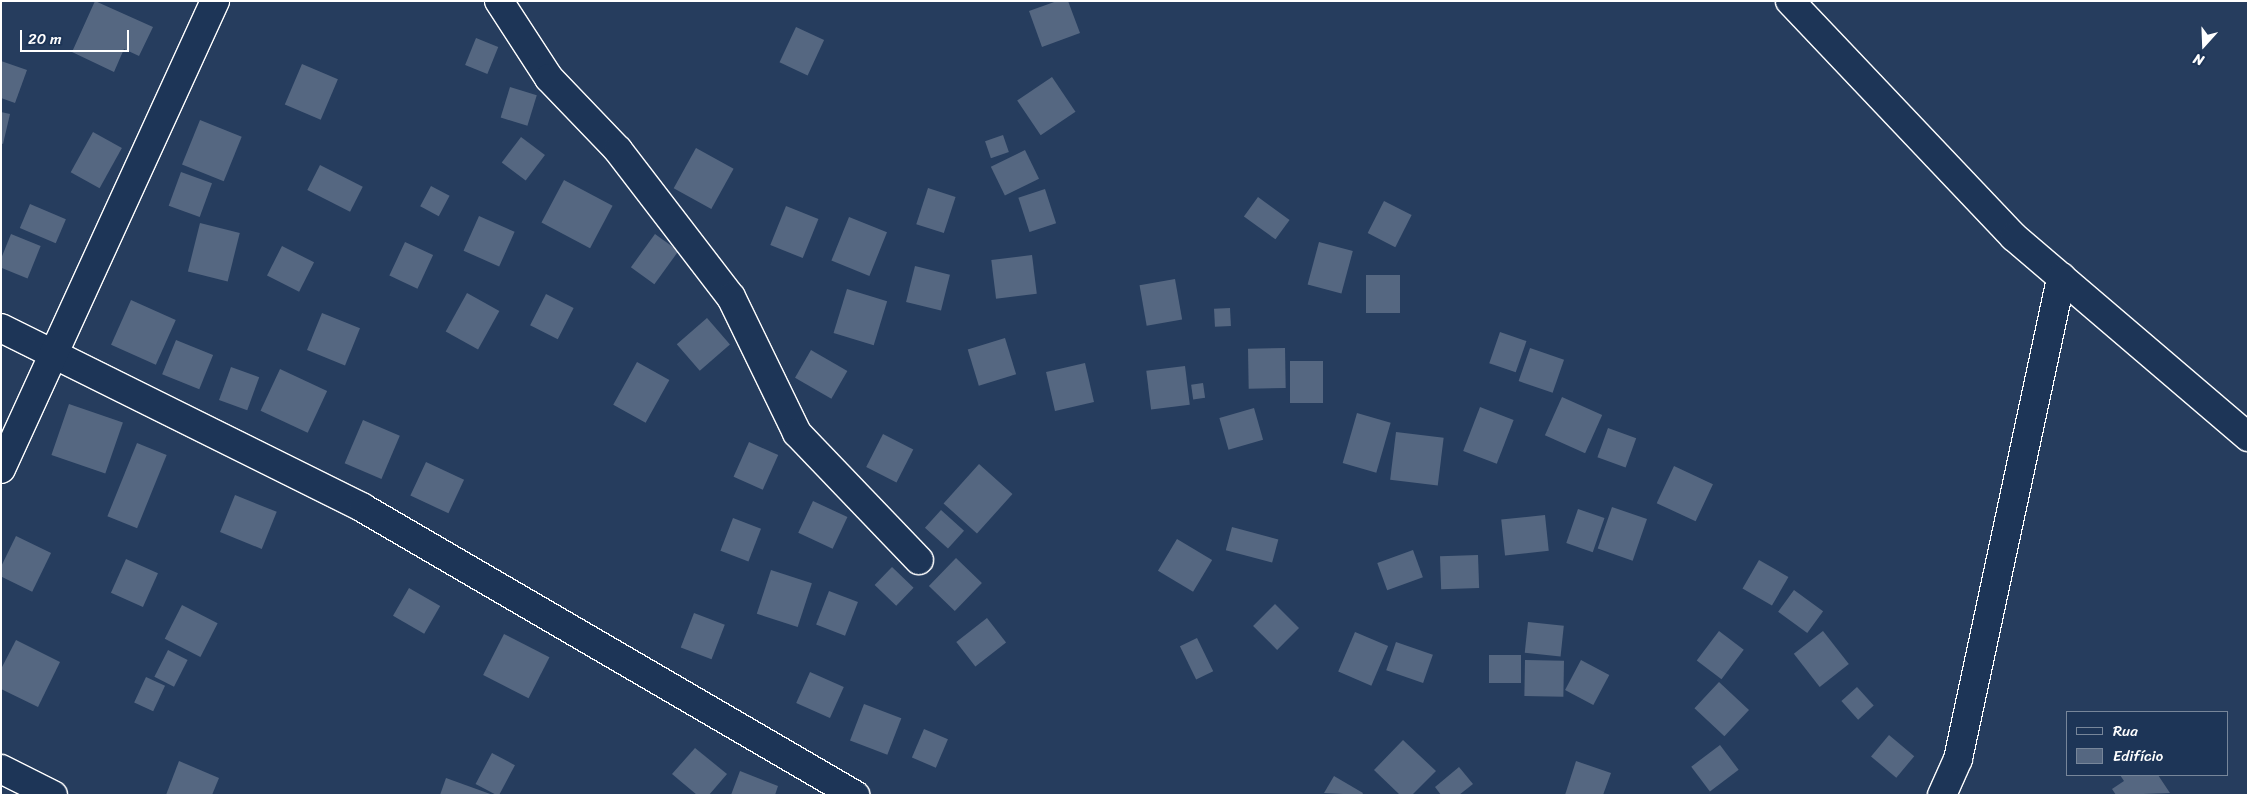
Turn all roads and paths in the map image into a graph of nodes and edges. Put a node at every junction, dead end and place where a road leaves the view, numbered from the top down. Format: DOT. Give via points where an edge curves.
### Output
graph roads {
  1 [pos="215,1"];
  2 [pos="499,1"];
  3 [pos="1790,1"];
  4 [pos="2061,277"];
  5 [pos="1,328"];
  6 [pos="51,354"];
  7 [pos="2248,437"];
  8 [pos="1,469"];
  9 [pos="919,560"];
  10 [pos="1,769"];
  11 [pos="53,795"];
  12 [pos="855,795"];
  13 [pos="1942,795"];
  1 -- 6 [label="street"];
  2 -- 9 [label="street" via="549,78 618,150 731,297 796,432"];
  3 -- 4 [label="street" via="2014,237"];
  4 -- 7 [label="street"];
  4 -- 13 [label="street" via="1958,759"];
  5 -- 6 [label="street"];
  6 -- 8 [label="street"];
  6 -- 12 [label="street" via="363,508"];
  10 -- 11 [label="street"];
}
